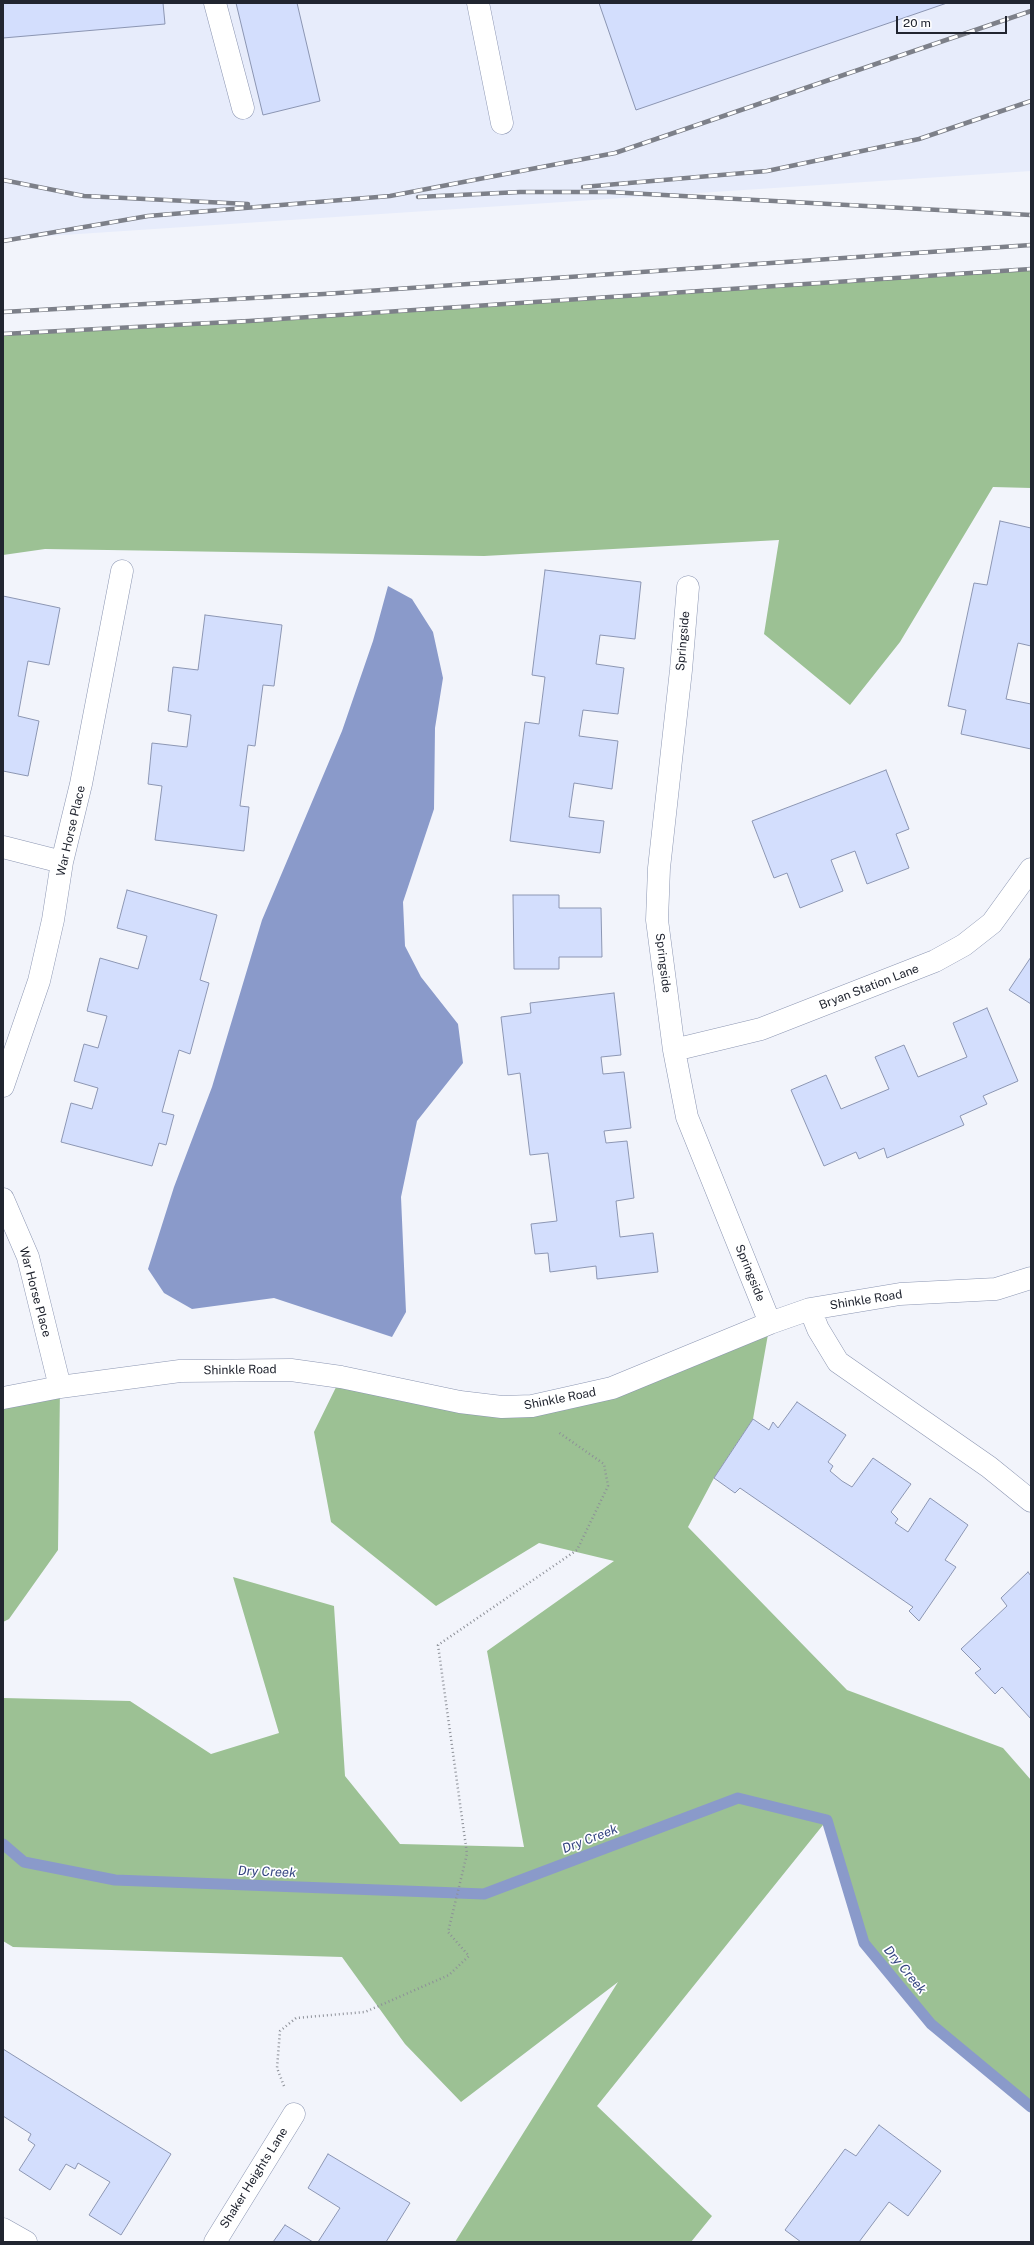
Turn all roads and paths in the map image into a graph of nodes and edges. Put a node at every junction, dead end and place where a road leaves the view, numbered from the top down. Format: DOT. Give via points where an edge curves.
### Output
graph roads {
  1 [pos="215,3"];
  2 [pos="478,3"];
  3 [pos="243,108"];
  4 [pos="502,123"];
  5 [pos="122,571"];
  6 [pos="688,587"];
  7 [pos="3,847"];
  8 [pos="62,862"];
  9 [pos="1031,869"];
  10 [pos="674,1050"];
  11 [pos="3,1086"];
  12 [pos="3,1199"];
  13 [pos="1031,1278"];
  14 [pos="810,1308"];
  15 [pos="770,1323"];
  16 [pos="60,1388"];
  17 [pos="3,1398"];
  18 [pos="532,1406"];
  19 [pos="1031,1501"];
  20 [pos="294,2114"];
  21 [pos="3,2229"];
  22 [pos="26,2242"];
  23 [pos="215,2242"];
  1 -- 3 [label="street"];
  2 -- 4 [label="street"];
  5 -- 8 [label="street, War Horse Place" via="81,784"];
  6 -- 10 [label="street, Springside" via="658,868 657,920"];
  7 -- 8 [label="street"];
  8 -- 11 [label="street, War Horse Place" via="53,920 39,981"];
  9 -- 10 [label="street, Bryan Station Lane" via="992,924 964,945 934,962 761,1029"];
  10 -- 15 [label="street, Springside" via="687,1118"];
  12 -- 16 [label="street, War Horse Place" via="28,1257"];
  13 -- 14 [label="street, Shinkle Road" via="996,1289 900,1294"];
  14 -- 15 [label="street, Shinkle Road"];
  14 -- 19 [label="street" via="818,1329 838,1362 989,1467"];
  15 -- 18 [label="street, Shinkle Road" via="612,1388"];
  16 -- 17 [label="street, Shinkle Road"];
  16 -- 18 [label="street, Shinkle Road" via="180,1371 291,1370 342,1377 460,1402 502,1407"];
  18 -- 20 [label="path" via="563,1437 604,1464 608,1486 577,1550 438,1644 467,1854 448,1932 469,1956 449,1975 365,2012 296,2018 280,2031 277,2068"];
  20 -- 23 [label="street, Shaker Heights Lane"];
  21 -- 22 [label="street"];
}
